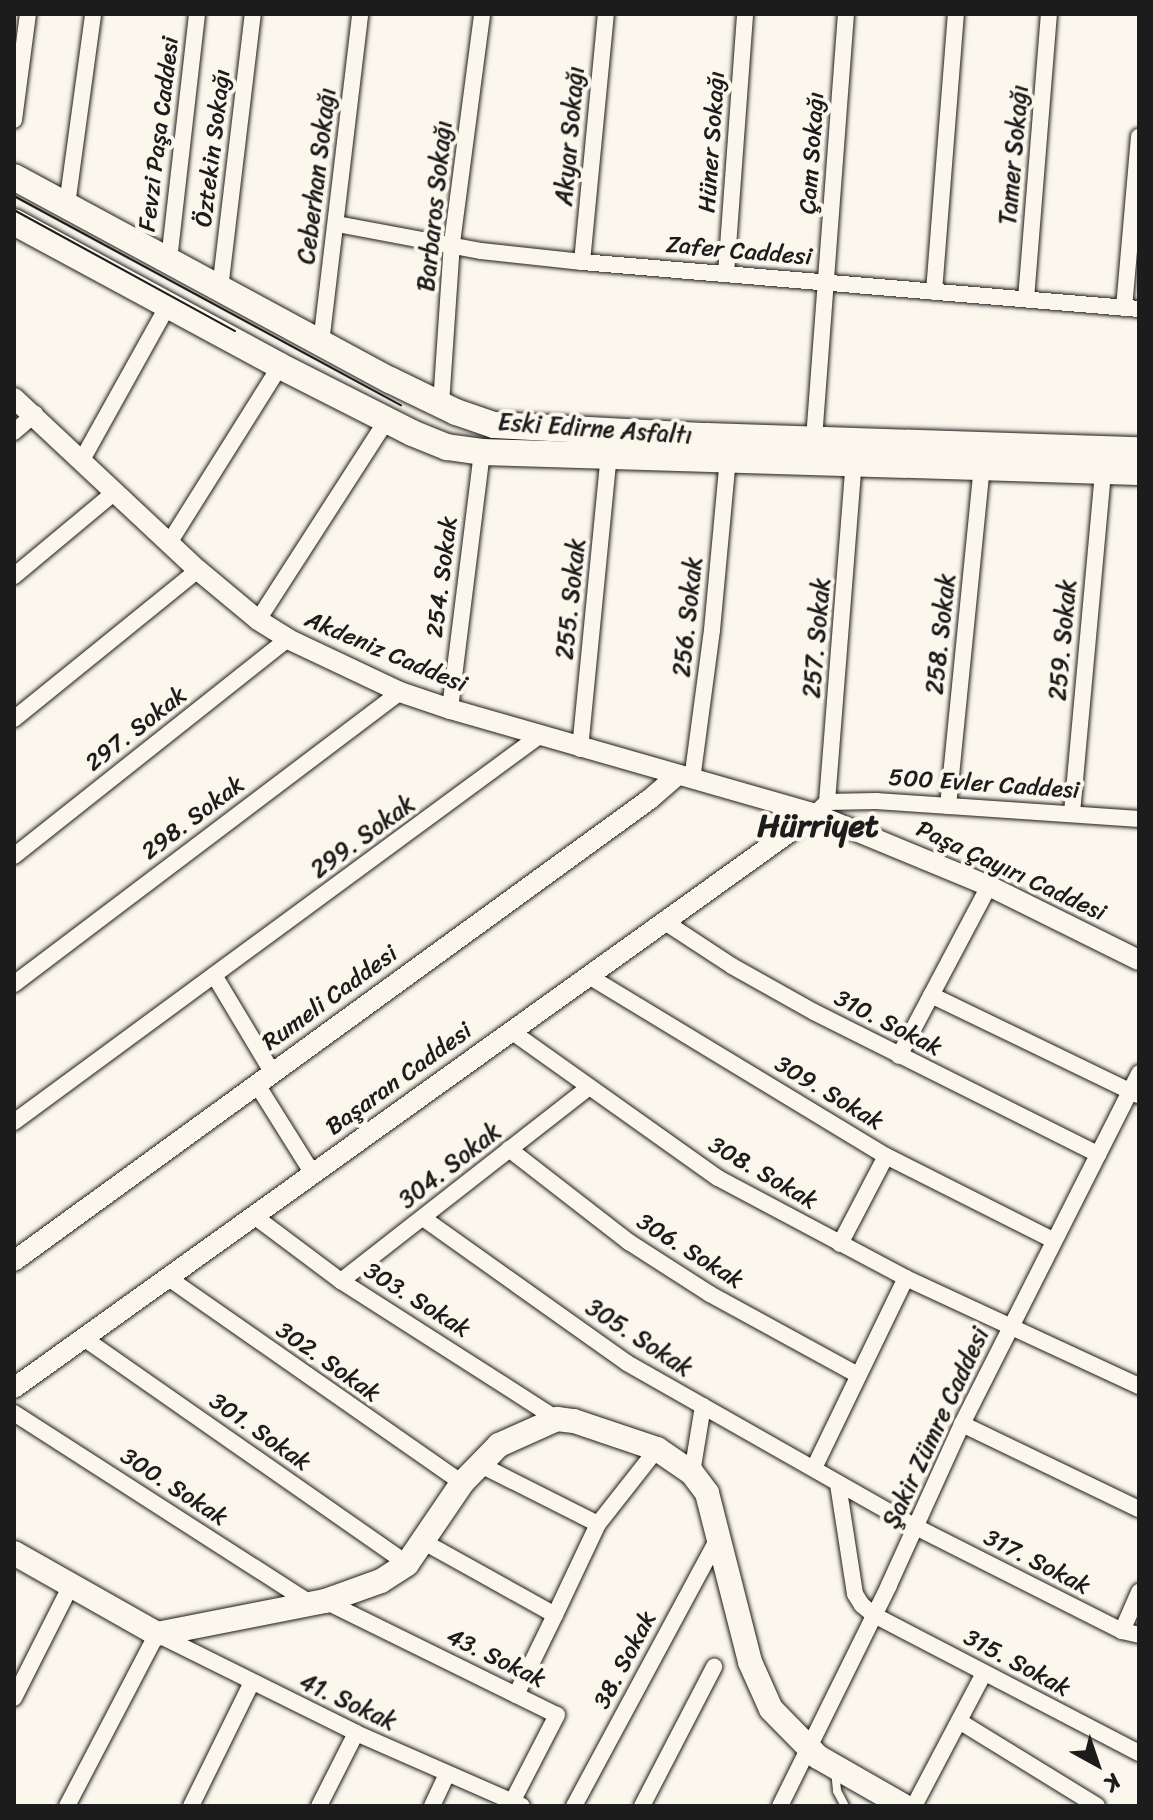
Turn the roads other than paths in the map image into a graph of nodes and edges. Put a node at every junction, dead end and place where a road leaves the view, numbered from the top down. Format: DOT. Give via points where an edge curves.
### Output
graph roads {
  1 [pos="28,14"];
  2 [pos="93,14"];
  3 [pos="197,14"];
  4 [pos="253,14"];
  5 [pos="360,14"];
  6 [pos="482,14"];
  7 [pos="606,14"];
  8 [pos="745,14"];
  9 [pos="846,14"];
  10 [pos="956,14"];
  11 [pos="1049,14"];
  12 [pos="20,32"];
  13 [pos="14,120"];
  14 [pos="1139,137"];
  15 [pos="14,177"];
  16 [pos="67,205"];
  17 [pos="14,222"];
  18 [pos="337,224"];
  19 [pos="452,243"];
  20 [pos="169,260"];
  21 [pos="582,262"];
  22 [pos="726,274"];
  23 [pos="827,283"];
  24 [pos="220,289"];
  25 [pos="934,292"];
  26 [pos="1026,299"];
  27 [pos="168,305"];
  28 [pos="1132,308"];
  29 [pos="321,343"];
  30 [pos="280,366"];
  31 [pos="14,398"];
  32 [pos="441,404"];
  33 [pos="35,414"];
  34 [pos="387,420"];
  35 [pos="14,432"];
  36 [pos="422,438"];
  37 [pos="836,447"];
  38 [pos="1139,450"];
  39 [pos="482,452"];
  40 [pos="609,455"];
  41 [pos="728,457"];
  42 [pos="83,458"];
  43 [pos="982,467"];
  44 [pos="1103,470"];
  45 [pos="1139,472"];
  46 [pos="116,491"];
  47 [pos="169,543"];
  48 [pos="198,570"];
  49 [pos="14,576"];
  50 [pos="258,620"];
  51 [pos="288,639"];
  52 [pos="400,692"];
  53 [pos="450,709"];
  54 [pos="14,719"];
  55 [pos="539,736"];
  56 [pos="580,749"];
  57 [pos="684,778"];
  58 [pos="948,806"];
  59 [pos="821,808"];
  60 [pos="1072,813"];
  61 [pos="1139,819"];
  62 [pos="14,856"];
  63 [pos="989,886"];
  64 [pos="665,922"];
  65 [pos="1139,960"];
  66 [pos="214,975"];
  67 [pos="587,975"];
  68 [pos="14,984"];
  69 [pos="931,995"];
  70 [pos="511,1031"];
  71 [pos="899,1056"];
  72 [pos="1139,1073"];
  73 [pos="264,1077"];
  74 [pos="588,1088"];
  75 [pos="1135,1093"];
  76 [pos="14,1122"];
  77 [pos="509,1149"];
  78 [pos="1098,1154"];
  79 [pos="886,1156"];
  80 [pos="313,1174"];
  81 [pos="254,1216"];
  82 [pos="423,1218"];
  83 [pos="1053,1240"];
  84 [pos="840,1244"];
  85 [pos="14,1261"];
  86 [pos="167,1277"];
  87 [pos="906,1278"];
  88 [pos="341,1281"];
  89 [pos="1010,1328"];
  90 [pos="85,1339"];
  91 [pos="858,1375"];
  92 [pos="1139,1385"];
  93 [pos="14,1388"];
  94 [pos="703,1406"];
  95 [pos="14,1413"];
  96 [pos="557,1419"];
  97 [pos="962,1424"];
  98 [pos="657,1449"];
  99 [pos="479,1464"];
  100 [pos="814,1468"];
  101 [pos="692,1473"];
  102 [pos="462,1483"];
  103 [pos="838,1484"];
  104 [pos="1139,1509"];
  105 [pos="598,1524"];
  106 [pos="916,1527"];
  107 [pos="719,1537"];
  108 [pos="424,1542"];
  109 [pos="14,1553"];
  110 [pos="407,1564"];
  111 [pos="70,1587"];
  112 [pos="1139,1592"];
  113 [pos="316,1602"];
  114 [pos="555,1615"];
  115 [pos="874,1615"];
  116 [pos="1122,1631"];
  117 [pos="157,1634"];
  118 [pos="1139,1635"];
  119 [pos="714,1667"];
  120 [pos="984,1673"];
  121 [pos="251,1684"];
  122 [pos="516,1695"];
  123 [pos="14,1698"];
  124 [pos="959,1721"];
  125 [pos="356,1733"];
  126 [pos="809,1750"];
  127 [pos="1139,1753"];
  128 [pos="835,1767"];
  129 [pos="447,1774"];
  130 [pos="517,1804"];
  131 [pos="67,1806"];
  132 [pos="191,1806"];
  133 [pos="319,1806"];
  134 [pos="432,1806"];
  135 [pos="574,1806"];
  136 [pos="642,1806"];
  137 [pos="780,1806"];
  138 [pos="845,1806"];
  139 [pos="904,1806"];
  140 [pos="914,1806"];
  141 [pos="1097,1806"];
  1 -- 12 [label="street"];
  2 -- 16 [label="street"];
  3 -- 20 [label="street, Fevzi Paşa Caddesi"];
  4 -- 24 [label="street, Öztekin Sokağı"];
  5 -- 18 [label="street, Ceberhan Sokağı"];
  6 -- 19 [label="street, Barbaros Sokağı"];
  7 -- 21 [label="street, Akyar Sokağı"];
  8 -- 22 [label="street, Hüner Sokağı"];
  9 -- 23 [label="street, Çam Sokağı"];
  10 -- 25 [label="street"];
  11 -- 26 [label="street, Tamer Sokağı"];
  12 -- 13 [label="street"];
  14 -- 28 [label="street"];
  15 -- 16 [label="main road, Eski Edirne Asfaltı"];
  16 -- 20 [label="main road, Eski Edirne Asfaltı"];
  17 -- 27 [label="main road, Eski Edirne Asfaltı"];
  18 -- 19 [label="street, Zafer Caddesi"];
  18 -- 29 [label="street, Ceberhan Sokağı"];
  19 -- 21 [label="street, Zafer Caddesi"];
  19 -- 32 [label="street, Barbaros Sokağı"];
  20 -- 24 [label="main road, Eski Edirne Asfaltı"];
  21 -- 22 [label="street, Zafer Caddesi"];
  22 -- 23 [label="street, Zafer Caddesi"];
  23 -- 25 [label="street, Zafer Caddesi"];
  23 -- 37 [label="street, Çam Sokağı"];
  24 -- 29 [label="main road, Eski Edirne Asfaltı"];
  25 -- 26 [label="street, Zafer Caddesi"];
  26 -- 28 [label="street, Zafer Caddesi"];
  27 -- 30 [label="main road, Eski Edirne Asfaltı"];
  27 -- 42 [label="street"];
  29 -- 32 [label="main road, Eski Edirne Asfaltı"];
  30 -- 34 [label="main road, Eski Edirne Asfaltı"];
  30 -- 47 [label="street"];
  31 -- 33 [label="street, Akdeniz Caddesi"];
  32 -- 36 [label="main road" via="426,419"];
  32 -- 37 [label="main road, Eski Edirne Asfaltı" via="513,427"];
  33 -- 35 [label="street"];
  33 -- 42 [label="street, Akdeniz Caddesi"];
  34 -- 36 [label="main road, Eski Edirne Asfaltı"];
  34 -- 50 [label="street"];
  36 -- 39 [label="main road, Eski Edirne Asfaltı"];
  37 -- 38 [label="main road, Eski Edirne Asfaltı"];
  37 -- 41 [label="main road, Eski Edirne Asfaltı"];
  37 -- 43 [label="main road, Eski Edirne Asfaltı"];
  37 -- 59 [label="street, 257. Sokak"];
  39 -- 40 [label="main road, Eski Edirne Asfaltı"];
  39 -- 53 [label="street, 254. Sokak"];
  40 -- 41 [label="main road, Eski Edirne Asfaltı"];
  40 -- 56 [label="street, 255. Sokak"];
  41 -- 57 [label="street, 256. Sokak" via="712,630"];
  42 -- 46 [label="street, Akdeniz Caddesi"];
  43 -- 44 [label="main road, Eski Edirne Asfaltı"];
  43 -- 58 [label="street, 258. Sokak"];
  44 -- 45 [label="main road, Eski Edirne Asfaltı"];
  44 -- 60 [label="street, 259. Sokak"];
  46 -- 47 [label="street, Akdeniz Caddesi"];
  46 -- 49 [label="street"];
  47 -- 48 [label="street, Akdeniz Caddesi"];
  48 -- 50 [label="street, Akdeniz Caddesi"];
  48 -- 54 [label="street"];
  50 -- 51 [label="street, Akdeniz Caddesi"];
  51 -- 52 [label="street, Akdeniz Caddesi"];
  51 -- 62 [label="street, 297. Sokak"];
  52 -- 53 [label="street, Akdeniz Caddesi"];
  52 -- 68 [label="street, 298. Sokak"];
  53 -- 55 [label="street, Akdeniz Caddesi"];
  55 -- 56 [label="street, Akdeniz Caddesi"];
  55 -- 66 [label="street, 299. Sokak"];
  56 -- 57 [label="street, Akdeniz Caddesi"];
  57 -- 59 [label="street, Akdeniz Caddesi"];
  57 -- 73 [label="street, Rumeli Caddesi"];
  58 -- 59 [label="street, 500 Evler Caddesi"];
  58 -- 60 [label="street, 500 Evler Caddesi"];
  59 -- 63 [label="street, Paşa Çayırı Caddesi"];
  59 -- 64 [label="street, Başaran Caddesi"];
  60 -- 61 [label="street, 500 Evler Caddesi"];
  63 -- 65 [label="street, Paşa Çayırı Caddesi"];
  63 -- 69 [label="street"];
  64 -- 67 [label="street, Başaran Caddesi"];
  64 -- 71 [label="street, 310. Sokak" via="732,966"];
  66 -- 73 [label="street"];
  66 -- 76 [label="street, 299. Sokak"];
  67 -- 70 [label="street, Başaran Caddesi"];
  67 -- 79 [label="street, 309. Sokak"];
  69 -- 71 [label="street"];
  69 -- 75 [label="street"];
  70 -- 74 [label="street, 308. Sokak"];
  70 -- 80 [label="street, Başaran Caddesi"];
  71 -- 78 [label="street, 310. Sokak"];
  72 -- 75 [label="street, Şakir Zümre Caddesi"];
  73 -- 80 [label="street"];
  73 -- 85 [label="street, Rumeli Caddesi"];
  74 -- 77 [label="street, 304. Sokak"];
  74 -- 84 [label="street, 308. Sokak" via="718,1178"];
  75 -- 78 [label="street, Şakir Zümre Caddesi"];
  77 -- 82 [label="street, 304. Sokak"];
  77 -- 91 [label="street, 306. Sokak" via="629,1242 710,1294"];
  78 -- 83 [label="street, Şakir Zümre Caddesi"];
  79 -- 83 [label="street, 309. Sokak"];
  79 -- 84 [label="street"];
  80 -- 81 [label="street, Başaran Caddesi"];
  81 -- 86 [label="street, Başaran Caddesi"];
  81 -- 88 [label="street, 303. Sokak"];
  82 -- 88 [label="street, 304. Sokak"];
  82 -- 94 [label="street, 305. Sokak" via="627,1363"];
  83 -- 89 [label="street, Şakir Zümre Caddesi"];
  84 -- 87 [label="street, 308. Sokak"];
  86 -- 90 [label="street, Başaran Caddesi"];
  86 -- 102 [label="street, 302. Sokak"];
  87 -- 89 [label="street, 308. Sokak"];
  87 -- 91 [label="street"];
  88 -- 96 [label="street, 303. Sokak"];
  89 -- 92 [label="street, 308. Sokak"];
  89 -- 97 [label="street, Şakir Zümre Caddesi"];
  90 -- 93 [label="street, Başaran Caddesi"];
  90 -- 110 [label="street, 301. Sokak"];
  91 -- 100 [label="street"];
  94 -- 100 [label="street, 305. Sokak"];
  94 -- 101 [label="street"];
  95 -- 113 [label="street, 300. Sokak"];
  96 -- 98 [label="main road"];
  96 -- 99 [label="main road" via="499,1445"];
  97 -- 104 [label="street"];
  97 -- 106 [label="street, Şakir Zümre Caddesi"];
  98 -- 101 [label="main road"];
  98 -- 105 [label="street"];
  99 -- 102 [label="main road"];
  99 -- 105 [label="street"];
  100 -- 103 [label="street, 305. Sokak"];
  101 -- 107 [label="main road" via="707,1493"];
  102 -- 108 [label="main road"];
  103 -- 106 [label="street, 305. Sokak"];
  103 -- 115 [label="street" via="855,1594"];
  105 -- 114 [label="street"];
  106 -- 115 [label="street, Şakir Zümre Caddesi"];
  106 -- 116 [label="street, 317. Sokak"];
  107 -- 126 [label="main road" via="758,1685 781,1722"];
  107 -- 135 [label="street, 38. Sokak"];
  108 -- 110 [label="main road"];
  108 -- 114 [label="street"];
  109 -- 111 [label="main road"];
  110 -- 113 [label="main road" via="381,1581"];
  111 -- 117 [label="main road"];
  111 -- 123 [label="street"];
  112 -- 116 [label="street"];
  113 -- 117 [label="main road"];
  113 -- 122 [label="street, 43. Sokak"];
  114 -- 122 [label="street"];
  115 -- 120 [label="street, 315. Sokak"];
  115 -- 126 [label="street, Şakir Zümre Caddesi"];
  116 -- 118 [label="street, 317. Sokak"];
  117 -- 121 [label="street, 41. Sokak"];
  117 -- 131 [label="street"];
  119 -- 136 [label="street"];
  120 -- 124 [label="street"];
  120 -- 127 [label="street, 315. Sokak"];
  121 -- 125 [label="street, 41. Sokak"];
  121 -- 132 [label="street"];
  122 -- 130 [label="street, 43. Sokak" via="557,1715"];
  124 -- 140 [label="street"];
  124 -- 141 [label="street"];
  125 -- 129 [label="street, 41. Sokak"];
  125 -- 133 [label="street"];
  126 -- 128 [label="main road"];
  126 -- 137 [label="street, Şakir Zümre Caddesi"];
  128 -- 138 [label="lane" via="837,1791"];
  128 -- 139 [label="main road"];
  129 -- 130 [label="street, 41. Sokak"];
  129 -- 134 [label="street"];
}
